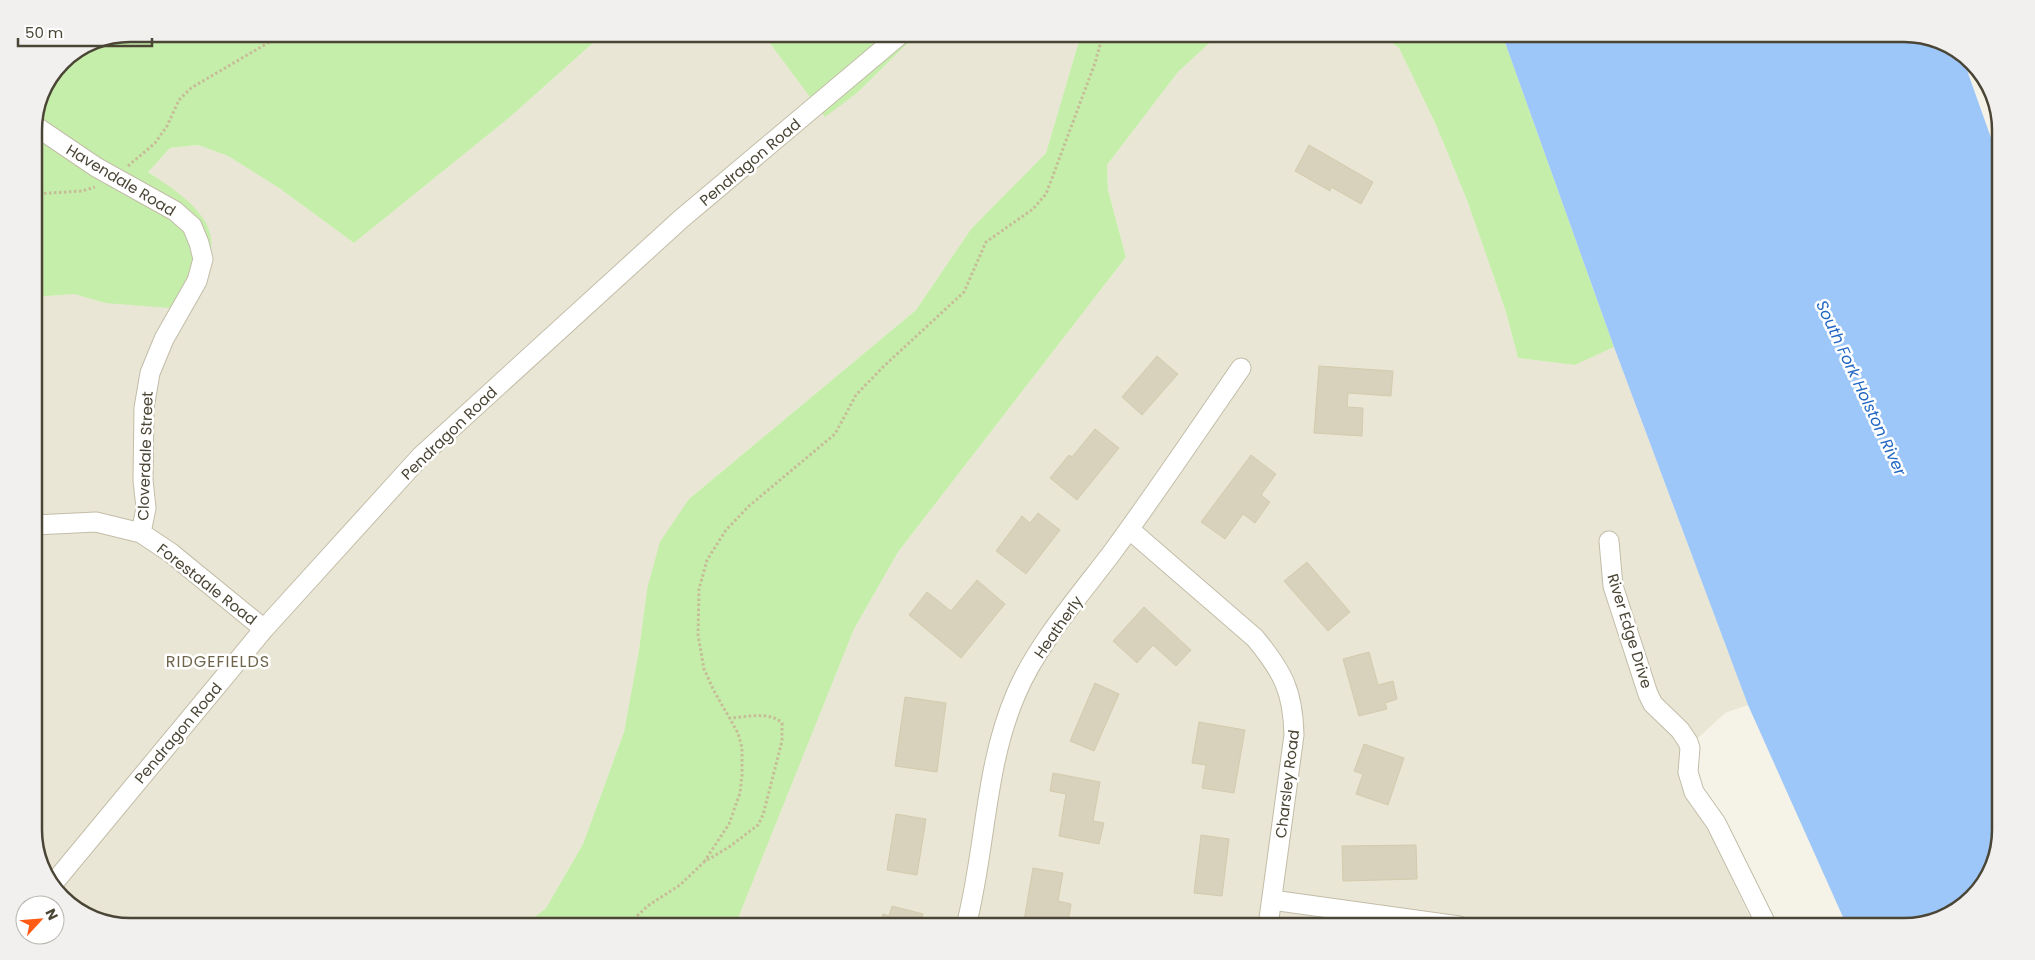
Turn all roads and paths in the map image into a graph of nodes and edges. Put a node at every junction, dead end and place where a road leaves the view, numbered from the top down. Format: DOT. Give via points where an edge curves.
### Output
graph roads {
  1 [pos="269,42"];
  2 [pos="891,42"];
  3 [pos="1101,42"];
  4 [pos="43,132"];
  5 [pos="113,176"];
  6 [pos="43,193"];
  7 [pos="199,243"];
  8 [pos="1241,368"];
  9 [pos="43,524"];
  10 [pos="1129,529"];
  11 [pos="141,533"];
  12 [pos="1609,541"];
  13 [pos="264,629"];
  14 [pos="730,718"];
  15 [pos="704,862"];
  16 [pos="57,878"];
  17 [pos="1272,900"];
  18 [pos="635,918"];
  19 [pos="968,918"];
  20 [pos="1269,918"];
  21 [pos="1401,918"];
  22 [pos="1764,918"];
  1 -- 5 [label="path" via="191,88 179,100 155,143"];
  2 -- 13 [label="street, Pendragon Road" via="681,219 421,456"];
  3 -- 14 [label="path" via="1046,194 1033,209 986,242 964,292 856,395 835,434 749,506 726,530 707,560 698,589 698,635 704,669"];
  4 -- 5 [label="street, Havendale Road"];
  5 -- 6 [label="path" via="82,191"];
  5 -- 7 [label="street, Havendale Road" via="175,212 192,226"];
  7 -- 11 [label="street, Cloverdale Street" via="203,259 197,281 164,339 150,373 144,408 146,508"];
  8 -- 10 [label="street, Heatherly"];
  9 -- 11 [label="street, Forestdale Road" via="96,522"];
  10 -- 17 [label="street, Charsley Road" via="1256,638 1278,669 1290,695 1294,735"];
  10 -- 19 [label="street, Heatherly" via="1052,634 1016,693 996,752 980,864"];
  11 -- 13 [label="street, Forestdale Road" via="171,553"];
  12 -- 22 [label="street, River Edge Drive" via="1613,586 1648,694 1653,704 1688,742 1688,772 1694,792 1716,823"];
  13 -- 16 [label="street, Pendragon Road"];
  14 -- 15 [label="path" via="742,748 740,793 729,824"];
  14 -- 15 [label="path" via="768,716 778,719 782,723 782,740 758,824"];
  15 -- 18 [label="path" via="680,885"];
  17 -- 20 [label="street, Charsley Road"];
  17 -- 21 [label="street"];
}
